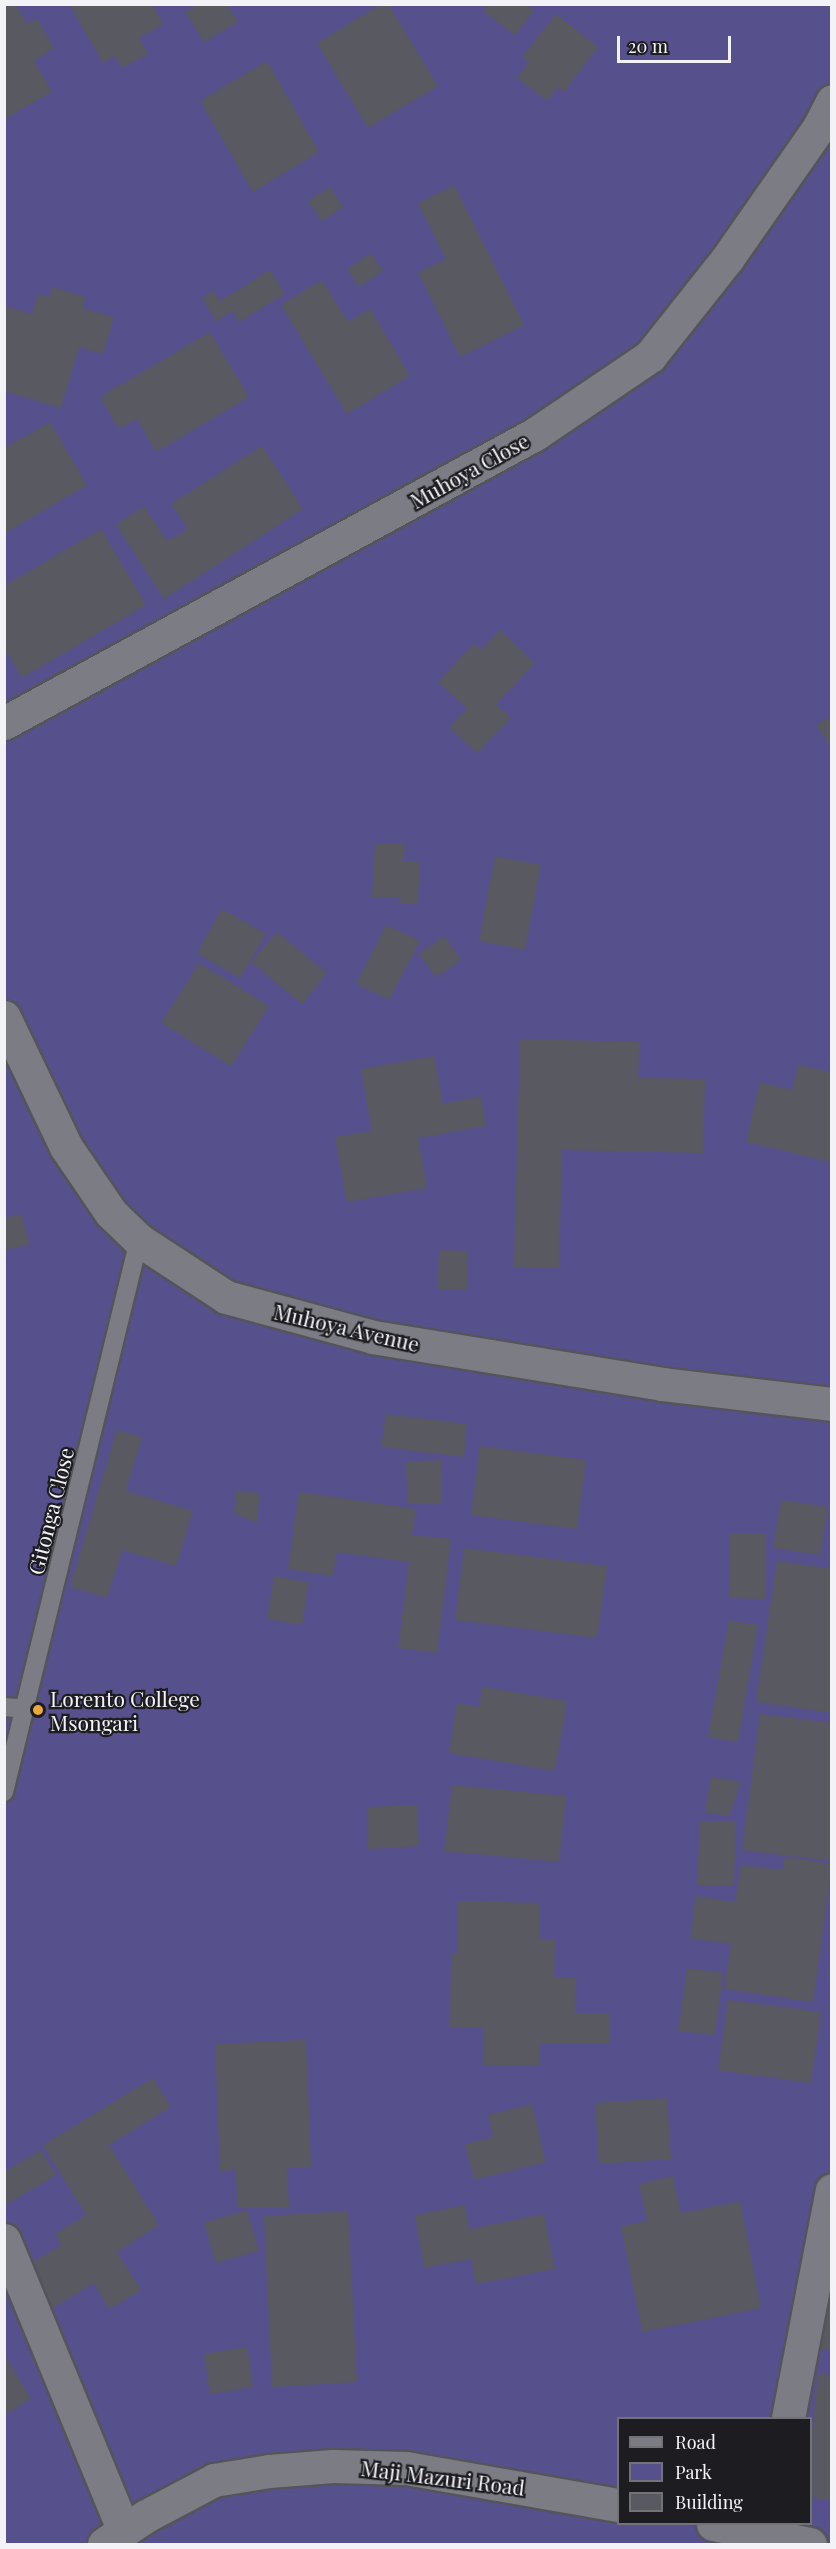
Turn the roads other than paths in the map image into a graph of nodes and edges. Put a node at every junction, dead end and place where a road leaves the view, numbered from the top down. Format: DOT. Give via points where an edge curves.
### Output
graph roads {
  1 [pos="831,100"];
  2 [pos="4,723"];
  3 [pos="4,1017"];
  4 [pos="139,1240"];
  5 [pos="831,1404"];
  6 [pos="4,1707"];
  7 [pos="25,1709"];
  8 [pos="4,1792"];
  9 [pos="831,2190"];
  10 [pos="4,2240"];
  11 [pos="788,2417"];
  12 [pos="617,2505"];
  13 [pos="731,2525"];
  14 [pos="767,2529"];
  15 [pos="114,2538"];
  16 [pos="810,2544"];
  1 -- 2 [label="street, Muhoya Close" via="819,127 727,259 650,356 535,434"];
  3 -- 4 [label="street, Muhoya Avenue" via="66,1147 111,1213"];
  4 -- 5 [label="street, Muhoya Avenue" via="226,1297 373,1337 639,1381"];
  4 -- 7 [label="lane, Gitonga Close"];
  6 -- 7 [label="lane"];
  7 -- 8 [label="lane, Gitonga Close"];
  9 -- 11 [label="street"];
  10 -- 15 [label="street"];
  12 -- 15 [label="street, Maji Mazuri Road" via="406,2468 333,2466 214,2480"];
  13 -- 14 [label="street"];
  14 -- 16 [label="street"];
}
